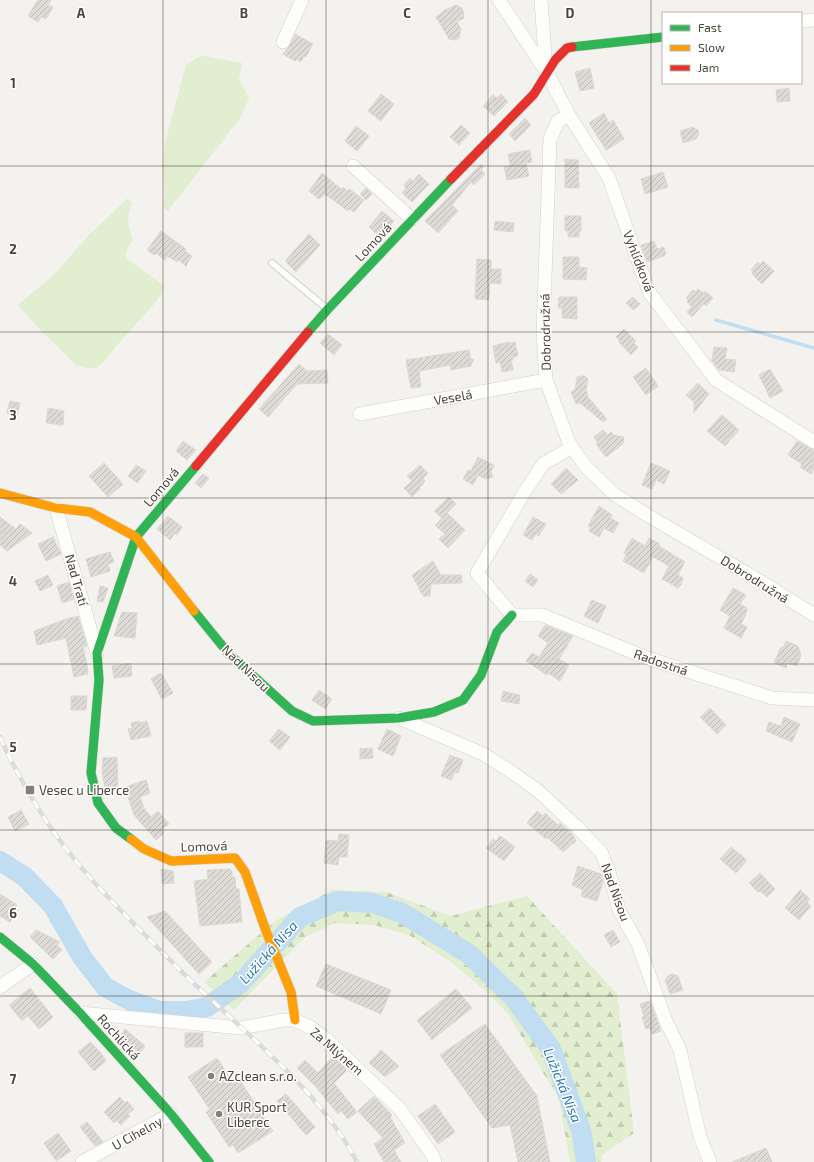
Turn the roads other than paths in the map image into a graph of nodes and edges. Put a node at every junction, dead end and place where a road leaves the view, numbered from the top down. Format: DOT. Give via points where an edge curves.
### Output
graph roads {
  1 [pos="302,0"];
  2 [pos="499,0"];
  3 [pos="541,0"];
  4 [pos="814,20"];
  5 [pos="802,21"];
  6 [pos="662,37"];
  7 [pos="283,42"];
  8 [pos="547,73"];
  9 [pos="569,115"];
  10 [pos="353,166"];
  11 [pos="412,218"];
  12 [pos="272,263"];
  13 [pos="328,309"];
  14 [pos="546,380"];
  15 [pos="360,414"];
  16 [pos="814,442"];
  17 [pos="572,447"];
  18 [pos="0,493"];
  19 [pos="56,508"];
  20 [pos="136,537"];
  21 [pos="512,615"];
  22 [pos="814,615"];
  23 [pos="97,652"];
  24 [pos="814,700"];
  25 [pos="400,718"];
  26 [pos="0,937"];
  27 [pos="33,964"];
  28 [pos="0,986"];
  29 [pos="80,1013"];
  30 [pos="295,1020"];
  31 [pos="171,1114"];
  32 [pos="82,1162"];
  33 [pos="209,1162"];
  34 [pos="435,1162"];
  35 [pos="710,1162"];
  1 -- 7 [label="street"];
  2 -- 8 [label="street, Vyhlídková"];
  3 -- 8 [label="street"];
  4 -- 5 [label="street"];
  6 -- 8 [label="street" via="567,48"];
  8 -- 9 [label="street, Vyhlídková"];
  8 -- 11 [label="street, Lomová" via="534,94"];
  9 -- 14 [label="street, Dobrodružná" via="558,121 550,139 543,332"];
  9 -- 16 [label="street, Vyhlídková" via="609,178 649,292 716,380"];
  10 -- 11 [label="street"];
  11 -- 13 [label="street, Lomová"];
  12 -- 13 [label="lane"];
  13 -- 20 [label="street, Lomová"];
  14 -- 15 [label="street, Veselá"];
  14 -- 17 [label="street, Dobrodružná"];
  17 -- 21 [label="street" via="543,464 477,574"];
  17 -- 22 [label="street, Dobrodružná" via="586,467 614,494"];
  18 -- 19 [label="street"];
  19 -- 20 [label="street" via="90,512"];
  19 -- 23 [label="street, Nad Tratí"];
  20 -- 23 [label="street, Lomová"];
  20 -- 25 [label="street, Nad Nisou" via="229,654 292,711 313,721"];
  21 -- 24 [label="street, Radostná" via="542,615 647,658 772,698"];
  21 -- 25 [label="street, Nad Nisou" via="497,632 481,675 464,700 434,712"];
  23 -- 30 [label="street, Lomová" via="100,680 91,773 98,803 116,828 144,849 171,861 235,858 244,872 280,962 291,992"];
  25 -- 35 [label="street, Nad Nisou" via="483,754 510,771 537,790 601,852 619,910 638,944 665,1019 680,1050 700,1137"];
  26 -- 27 [label="street, Rochlická"];
  27 -- 28 [label="street"];
  27 -- 29 [label="street, Rochlická"];
  29 -- 30 [label="street, Za Mlýnem" via="241,1028"];
  29 -- 31 [label="street, Rochlická"];
  30 -- 34 [label="street, Za Mlýnem" via="325,1038 400,1109"];
  31 -- 32 [label="street, U Cihelny"];
  31 -- 33 [label="street, Rochlická"];
}
